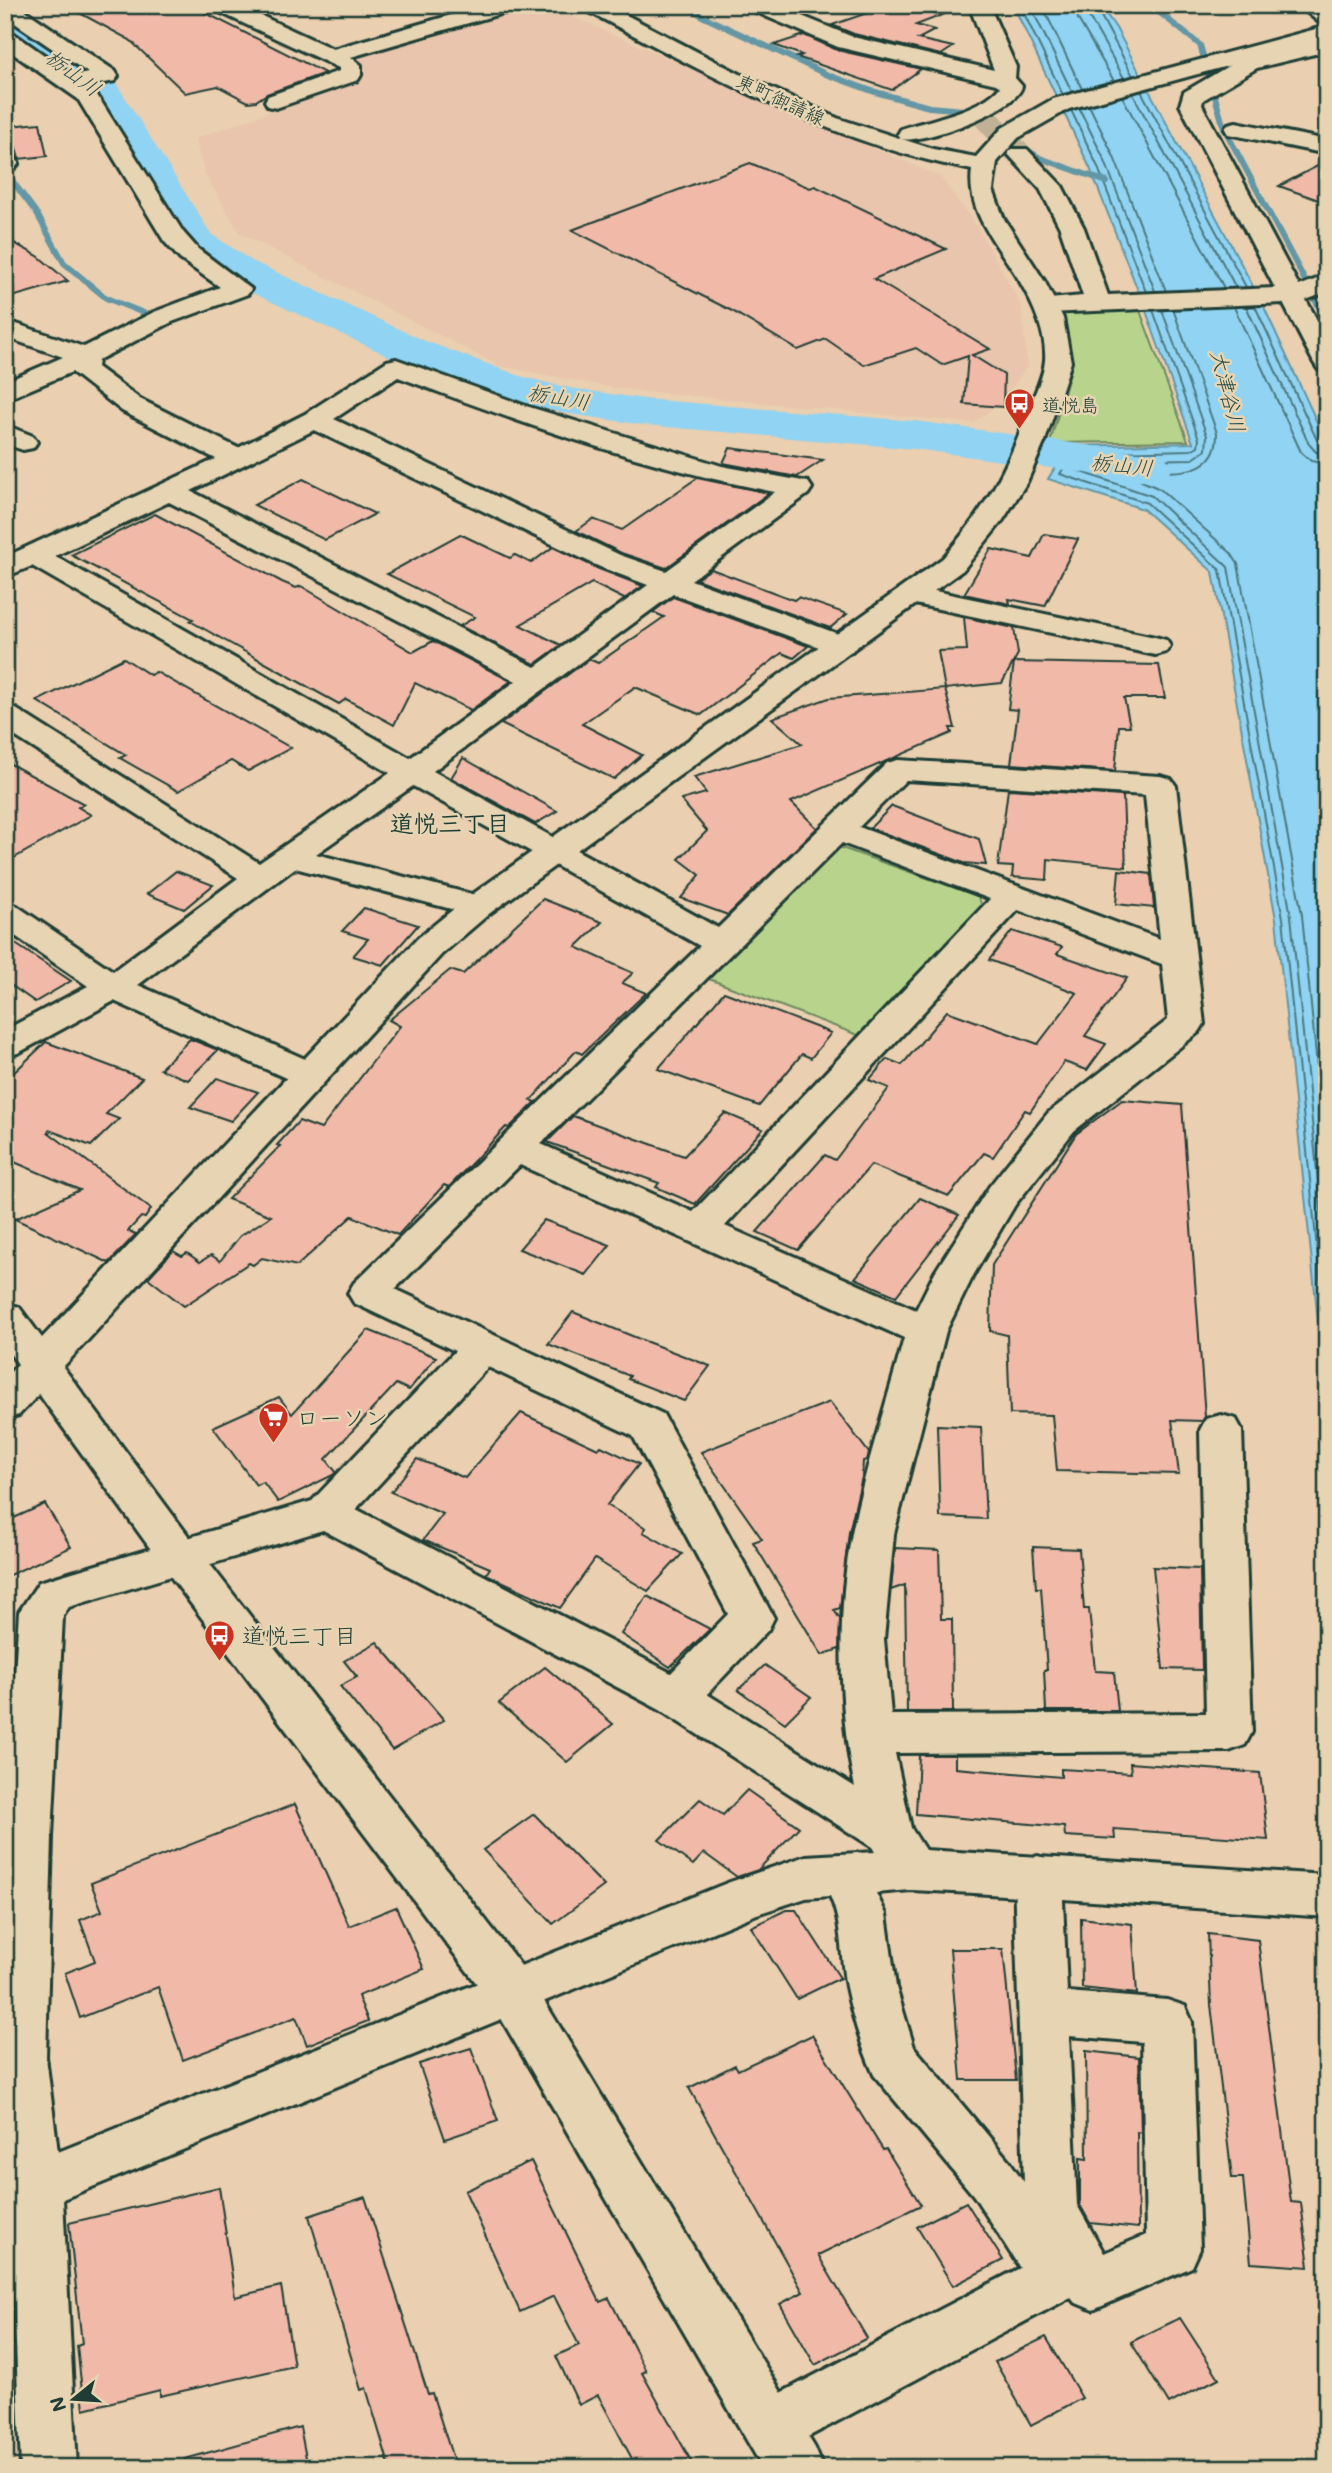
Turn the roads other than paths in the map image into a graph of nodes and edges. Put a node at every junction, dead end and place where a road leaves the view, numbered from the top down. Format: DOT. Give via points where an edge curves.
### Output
graph roads {
  1 [pos="6,5"];
  2 [pos="220,5"];
  3 [pos="510,5"];
  4 [pos="591,5"];
  5 [pos="756,5"];
  6 [pos="979,5"];
  7 [pos="1308,5"];
  8 [pos="1327,19"];
  9 [pos="1327,32"];
  10 [pos="5,38"];
  11 [pos="1327,45"];
  12 [pos="331,55"];
  13 [pos="1004,79"];
  14 [pos="72,83"];
  15 [pos="276,101"];
  16 [pos="1236,129"];
  17 [pos="909,134"];
  18 [pos="1327,147"];
  19 [pos="1019,154"];
  20 [pos="982,165"];
  21 [pos="1327,282"];
  22 [pos="1106,302"];
  23 [pos="1047,306"];
  24 [pos="1307,312"];
  25 [pos="5,328"];
  26 [pos="86,356"];
  27 [pos="1327,362"];
  28 [pos="5,392"];
  29 [pos="314,419"];
  30 [pos="5,433"];
  31 [pos="5,450"];
  32 [pos="238,459"];
  33 [pos="169,491"];
  34 [pos="33,555"];
  35 [pos="5,568"];
  36 [pos="668,582"];
  37 [pos="911,595"];
  38 [pos="841,645"];
  39 [pos="1155,646"];
  40 [pos="537,680"];
  41 [pos="5,716"];
  42 [pos="413,771"];
  43 [pos="838,830"];
  44 [pos="552,854"];
  45 [pos="290,857"];
  46 [pos="260,878"];
  47 [pos="1012,895"];
  48 [pos="478,906"];
  49 [pos="5,913"];
  50 [pos="722,944"];
  51 [pos="1179,958"];
  52 [pos="113,987"];
  53 [pos="5,1045"];
  54 [pos="310,1075"];
  55 [pos="516,1147"];
  56 [pos="699,1229"];
  57 [pos="5,1317"];
  58 [pos="926,1331"];
  59 [pos="483,1348"];
  60 [pos="39,1365"];
  61 [pos="5,1404"];
  62 [pos="1221,1430"];
  63 [pos="327,1513"];
  64 [pos="180,1557"];
  65 [pos="676,1697"];
  66 [pos="872,1734"];
  67 [pos="900,1852"];
  68 [pos="843,1873"];
  69 [pos="16,1876"];
  70 [pos="1038,1877"];
  71 [pos="1326,1896"];
  72 [pos="512,1992"];
  73 [pos="1045,2012"];
  74 [pos="20,2192"];
  75 [pos="784,2448"];
  76 [pos="49,2468"];
  1 -- 14 [label="street" via="107,76"];
  2 -- 12 [label="street"];
  3 -- 12 [label="street"];
  4 -- 20 [label="street, 東町御請線" via="816,117 896,147"];
  5 -- 13 [label="street" via="846,42"];
  6 -- 13 [label="street" via="1005,67"];
  7 -- 8 [label="street"];
  9 -- 20 [label="street" via="1061,104 1021,123 998,142"];
  10 -- 14 [label="street"];
  11 -- 24 [label="street" via="1250,63 1192,97 1191,106"];
  12 -- 15 [label="street" via="350,65 350,75"];
  13 -- 17 [label="street" via="1010,92 982,113"];
  14 -- 26 [label="street" via="97,111 173,236 189,254 239,289 163,317"];
  16 -- 18 [label="street"];
  19 -- 22 [label="street" via="1050,186"];
  20 -- 23 [label="street" via="981,191 999,234"];
  21 -- 24 [label="street" via="1302,294"];
  22 -- 23 [label="street"];
  22 -- 24 [label="street"];
  23 -- 37 [label="street" via="1058,360 1013,482 953,564"];
  24 -- 27 [label="street"];
  25 -- 26 [label="street"];
  26 -- 28 [label="street"];
  26 -- 32 [label="street" via="83,369 131,405"];
  29 -- 32 [label="street"];
  29 -- 36 [label="street" via="610,561"];
  29 -- 36 [label="street" via="396,367 517,412 670,459 798,488"];
  30 -- 31 [label="street" via="23,442"];
  32 -- 33 [label="street"];
  33 -- 34 [label="street"];
  33 -- 40 [label="street"];
  34 -- 35 [label="street"];
  34 -- 42 [label="street"];
  36 -- 38 [label="street"];
  36 -- 40 [label="street"];
  37 -- 38 [label="street"];
  37 -- 39 [label="street"];
  38 -- 44 [label="street"];
  40 -- 42 [label="street"];
  41 -- 46 [label="street"];
  42 -- 44 [label="street"];
  42 -- 45 [label="street"];
  43 -- 47 [label="street"];
  43 -- 50 [label="street"];
  43 -- 51 [label="street" via="898,770 1160,786"];
  44 -- 48 [label="street"];
  44 -- 50 [label="street"];
  45 -- 46 [label="street"];
  45 -- 48 [label="street"];
  46 -- 52 [label="street"];
  47 -- 51 [label="street"];
  47 -- 56 [label="street"];
  48 -- 54 [label="street" via="430,946"];
  49 -- 52 [label="street"];
  50 -- 55 [label="street"];
  51 -- 58 [label="street" via="1186,1024 1061,1122 1002,1196 954,1272"];
  52 -- 53 [label="street"];
  52 -- 54 [label="street"];
  54 -- 60 [label="street"];
  55 -- 56 [label="street"];
  55 -- 59 [label="street" via="369,1293"];
  56 -- 58 [label="street"];
  57 -- 60 [label="street"];
  58 -- 66 [label="street" via="873,1534 862,1639"];
  59 -- 63 [label="street"];
  59 -- 65 [label="street" via="648,1425 752,1618"];
  60 -- 61 [label="street"];
  60 -- 64 [label="street"];
  62 -- 66 [label="street" via="1229,1732"];
  63 -- 64 [label="street"];
  63 -- 65 [label="street"];
  64 -- 69 [label="street" via="54,1594 41,1612"];
  64 -- 72 [label="street"];
  65 -- 67 [label="street"];
  66 -- 67 [label="street" via="873,1765"];
  67 -- 68 [label="street"];
  67 -- 70 [label="street" via="974,1872"];
  68 -- 72 [label="street" via="806,1877 744,1898"];
  68 -- 75 [label="street" via="862,1914 871,1987 892,2059 992,2179 1056,2277"];
  69 -- 74 [label="street"];
  70 -- 71 [label="street"];
  70 -- 73 [label="street"];
  72 -- 74 [label="street"];
  72 -- 75 [label="street"];
  73 -- 73 [label="street" via="1051,2210 1093,2284 1173,2249 1167,2022"];
  74 -- 76 [label="street"];
}
